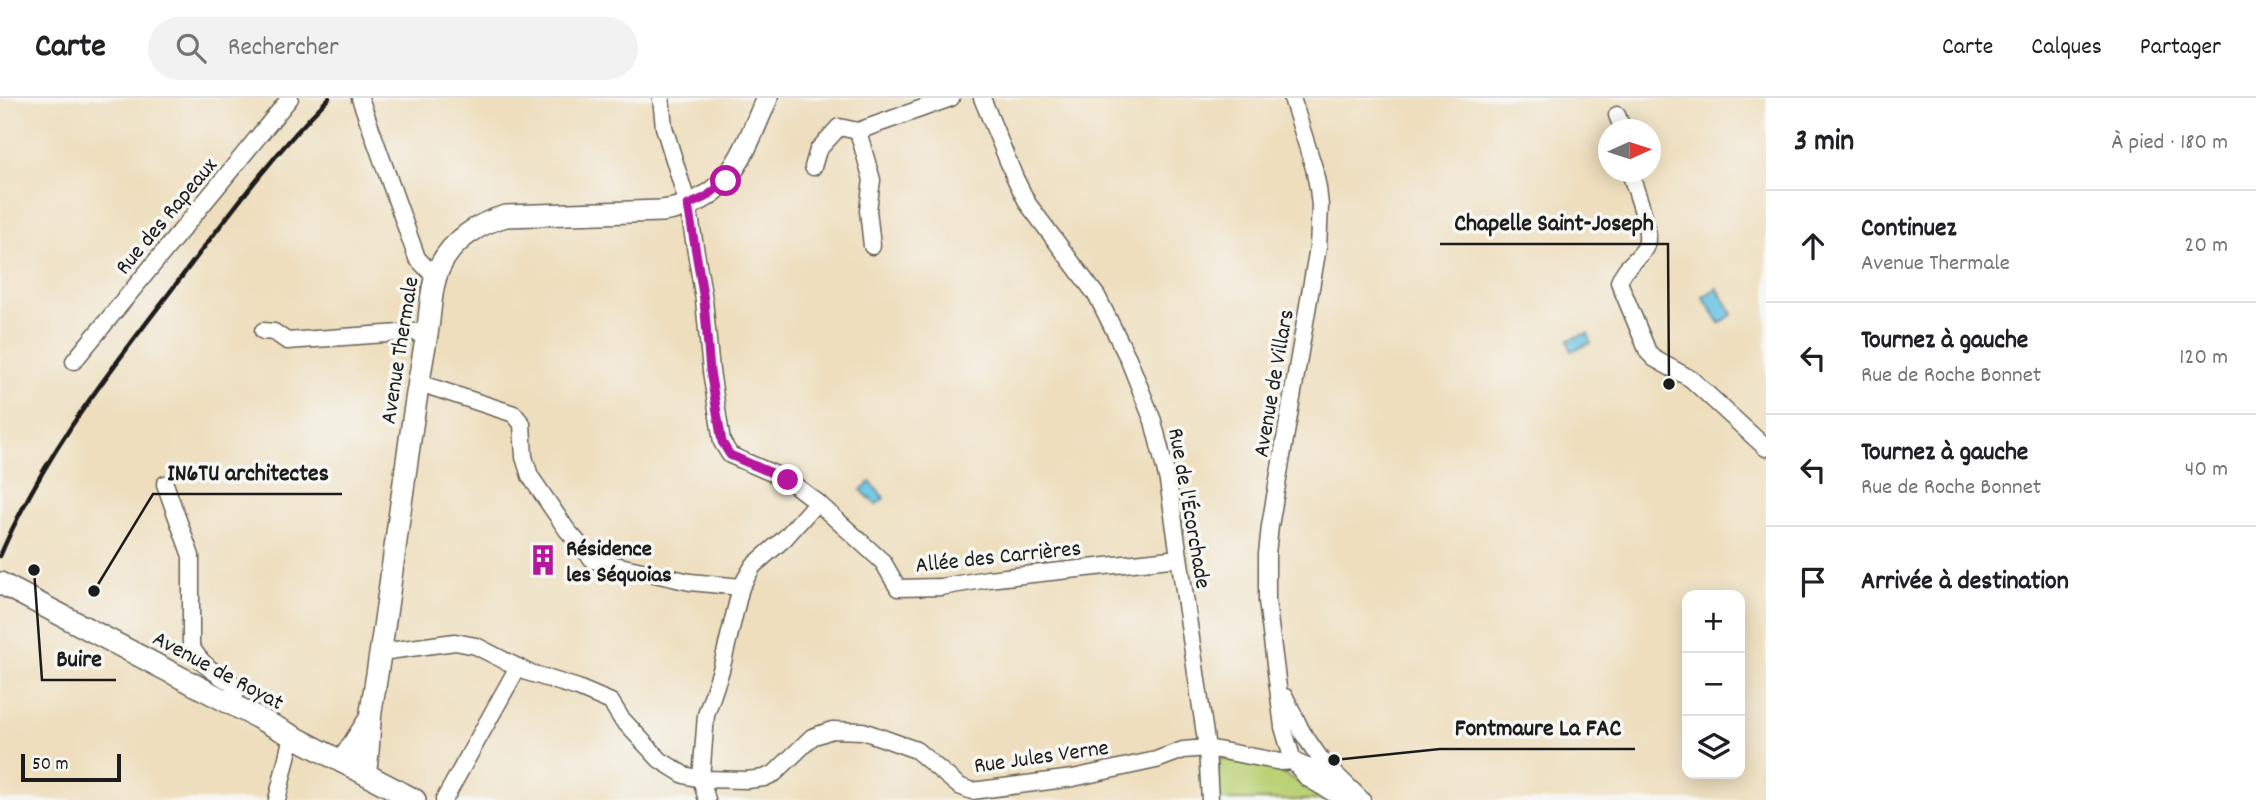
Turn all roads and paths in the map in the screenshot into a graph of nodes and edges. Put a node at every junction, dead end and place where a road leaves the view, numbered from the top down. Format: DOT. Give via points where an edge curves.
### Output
graph roads {
  1 [pos="290,98"];
  2 [pos="360,98"];
  3 [pos="661,98"];
  4 [pos="767,98"];
  5 [pos="951,98"];
  6 [pos="982,98"];
  7 [pos="1292,98"];
  8 [pos="858,131"];
  9 [pos="813,167"];
  10 [pos="1633,182"];
  11 [pos="688,205"];
  12 [pos="872,246"];
  13 [pos="435,277"];
  14 [pos="263,331"];
  15 [pos="428,331"];
  16 [pos="74,361"];
  17 [pos="419,383"];
  18 [pos="1766,448"];
  19 [pos="165,484"];
  20 [pos="817,502"];
  21 [pos="1179,558"];
  22 [pos="0,583"];
  23 [pos="741,587"];
  24 [pos="381,652"];
  25 [pos="518,667"];
  26 [pos="1278,679"];
  27 [pos="233,706"];
  28 [pos="369,720"];
  29 [pos="1302,733"];
  30 [pos="292,736"];
  31 [pos="1207,748"];
  32 [pos="1293,761"];
  33 [pos="342,762"];
  34 [pos="365,773"];
  35 [pos="701,779"];
  36 [pos="1342,781"];
  37 [pos="277,800"];
  38 [pos="415,800"];
  39 [pos="444,800"];
  40 [pos="707,800"];
  41 [pos="1210,800"];
  42 [pos="1345,800"];
  43 [pos="1362,800"];
  1 -- 16 [label="street, Rue des Rapeaux"];
  2 -- 13 [label="street" via="417,258"];
  3 -- 11 [label="street" via="664,127"];
  4 -- 11 [label="main road, Avenue Thermale" via="734,170 717,190"];
  5 -- 8 [label="street"];
  6 -- 21 [label="street, Rue de l'Écorchade" via="1028,204 1097,296 1143,394 1168,481"];
  7 -- 26 [label="street, Avenue de Villars" via="1314,168 1320,206 1316,259 1267,554 1268,613"];
  8 -- 9 [label="street" via="839,127 818,150"];
  8 -- 12 [label="street" via="872,180 868,210"];
  10 -- 18 [label="street" via="1648,244 1619,282 1648,352 1690,379"];
  11 -- 13 [label="main road, Avenue Thermale" via="662,211 498,218 456,244"];
  11 -- 20 [label="street" via="722,442 730,455 788,480"];
  13 -- 15 [label="main road, Avenue Thermale"];
  14 -- 15 [label="street" via="287,341"];
  15 -- 17 [label="main road, Avenue Thermale"];
  17 -- 23 [label="street" via="514,414 522,424 530,475 593,560 690,582"];
  17 -- 24 [label="main road, Avenue Thermale"];
  19 -- 27 [label="street" via="191,556 191,646 210,671 233,684"];
  20 -- 21 [label="street, Allée des Carrières" via="883,562 898,587 941,587"];
  20 -- 23 [label="street" via="752,566"];
  21 -- 31 [label="street, Rue de l'Écorchade"];
  22 -- 27 [label="main road, Avenue de Royat"];
  23 -- 35 [label="street" via="706,715"];
  24 -- 25 [label="street" via="455,642 476,646"];
  24 -- 28 [label="main road, Avenue Thermale"];
  25 -- 35 [label="street" via="611,702 660,760 684,775"];
  25 -- 39 [label="street"];
  26 -- 29 [label="street, Avenue de Villars"];
  26 -- 32 [label="street, Avenue de Villars" via="1283,727"];
  27 -- 30 [label="main road, Avenue de Royat"];
  28 -- 33 [label="main road, Avenue Thermale"];
  28 -- 34 [label="main road, Avenue Thermale"];
  29 -- 32 [label="street"];
  29 -- 36 [label="street, Avenue de Villars"];
  30 -- 33 [label="main road, Avenue de Royat"];
  30 -- 37 [label="street"];
  31 -- 32 [label="street, Rue Jules Verne"];
  31 -- 35 [label="street, Rue Jules Verne" via="1073,778 972,791 916,750 863,731 832,730 812,737 764,778"];
  31 -- 41 [label="street, Rue de l'Écorchade"];
  32 -- 36 [label="street, Rue Jules Verne"];
  32 -- 42 [label="street" via="1307,778"];
  33 -- 34 [label="main road, Avenue de Royat"];
  34 -- 38 [label="main road, Avenue de Royat"];
  35 -- 40 [label="street"];
  36 -- 43 [label="street, Avenue de Villars"];
}
